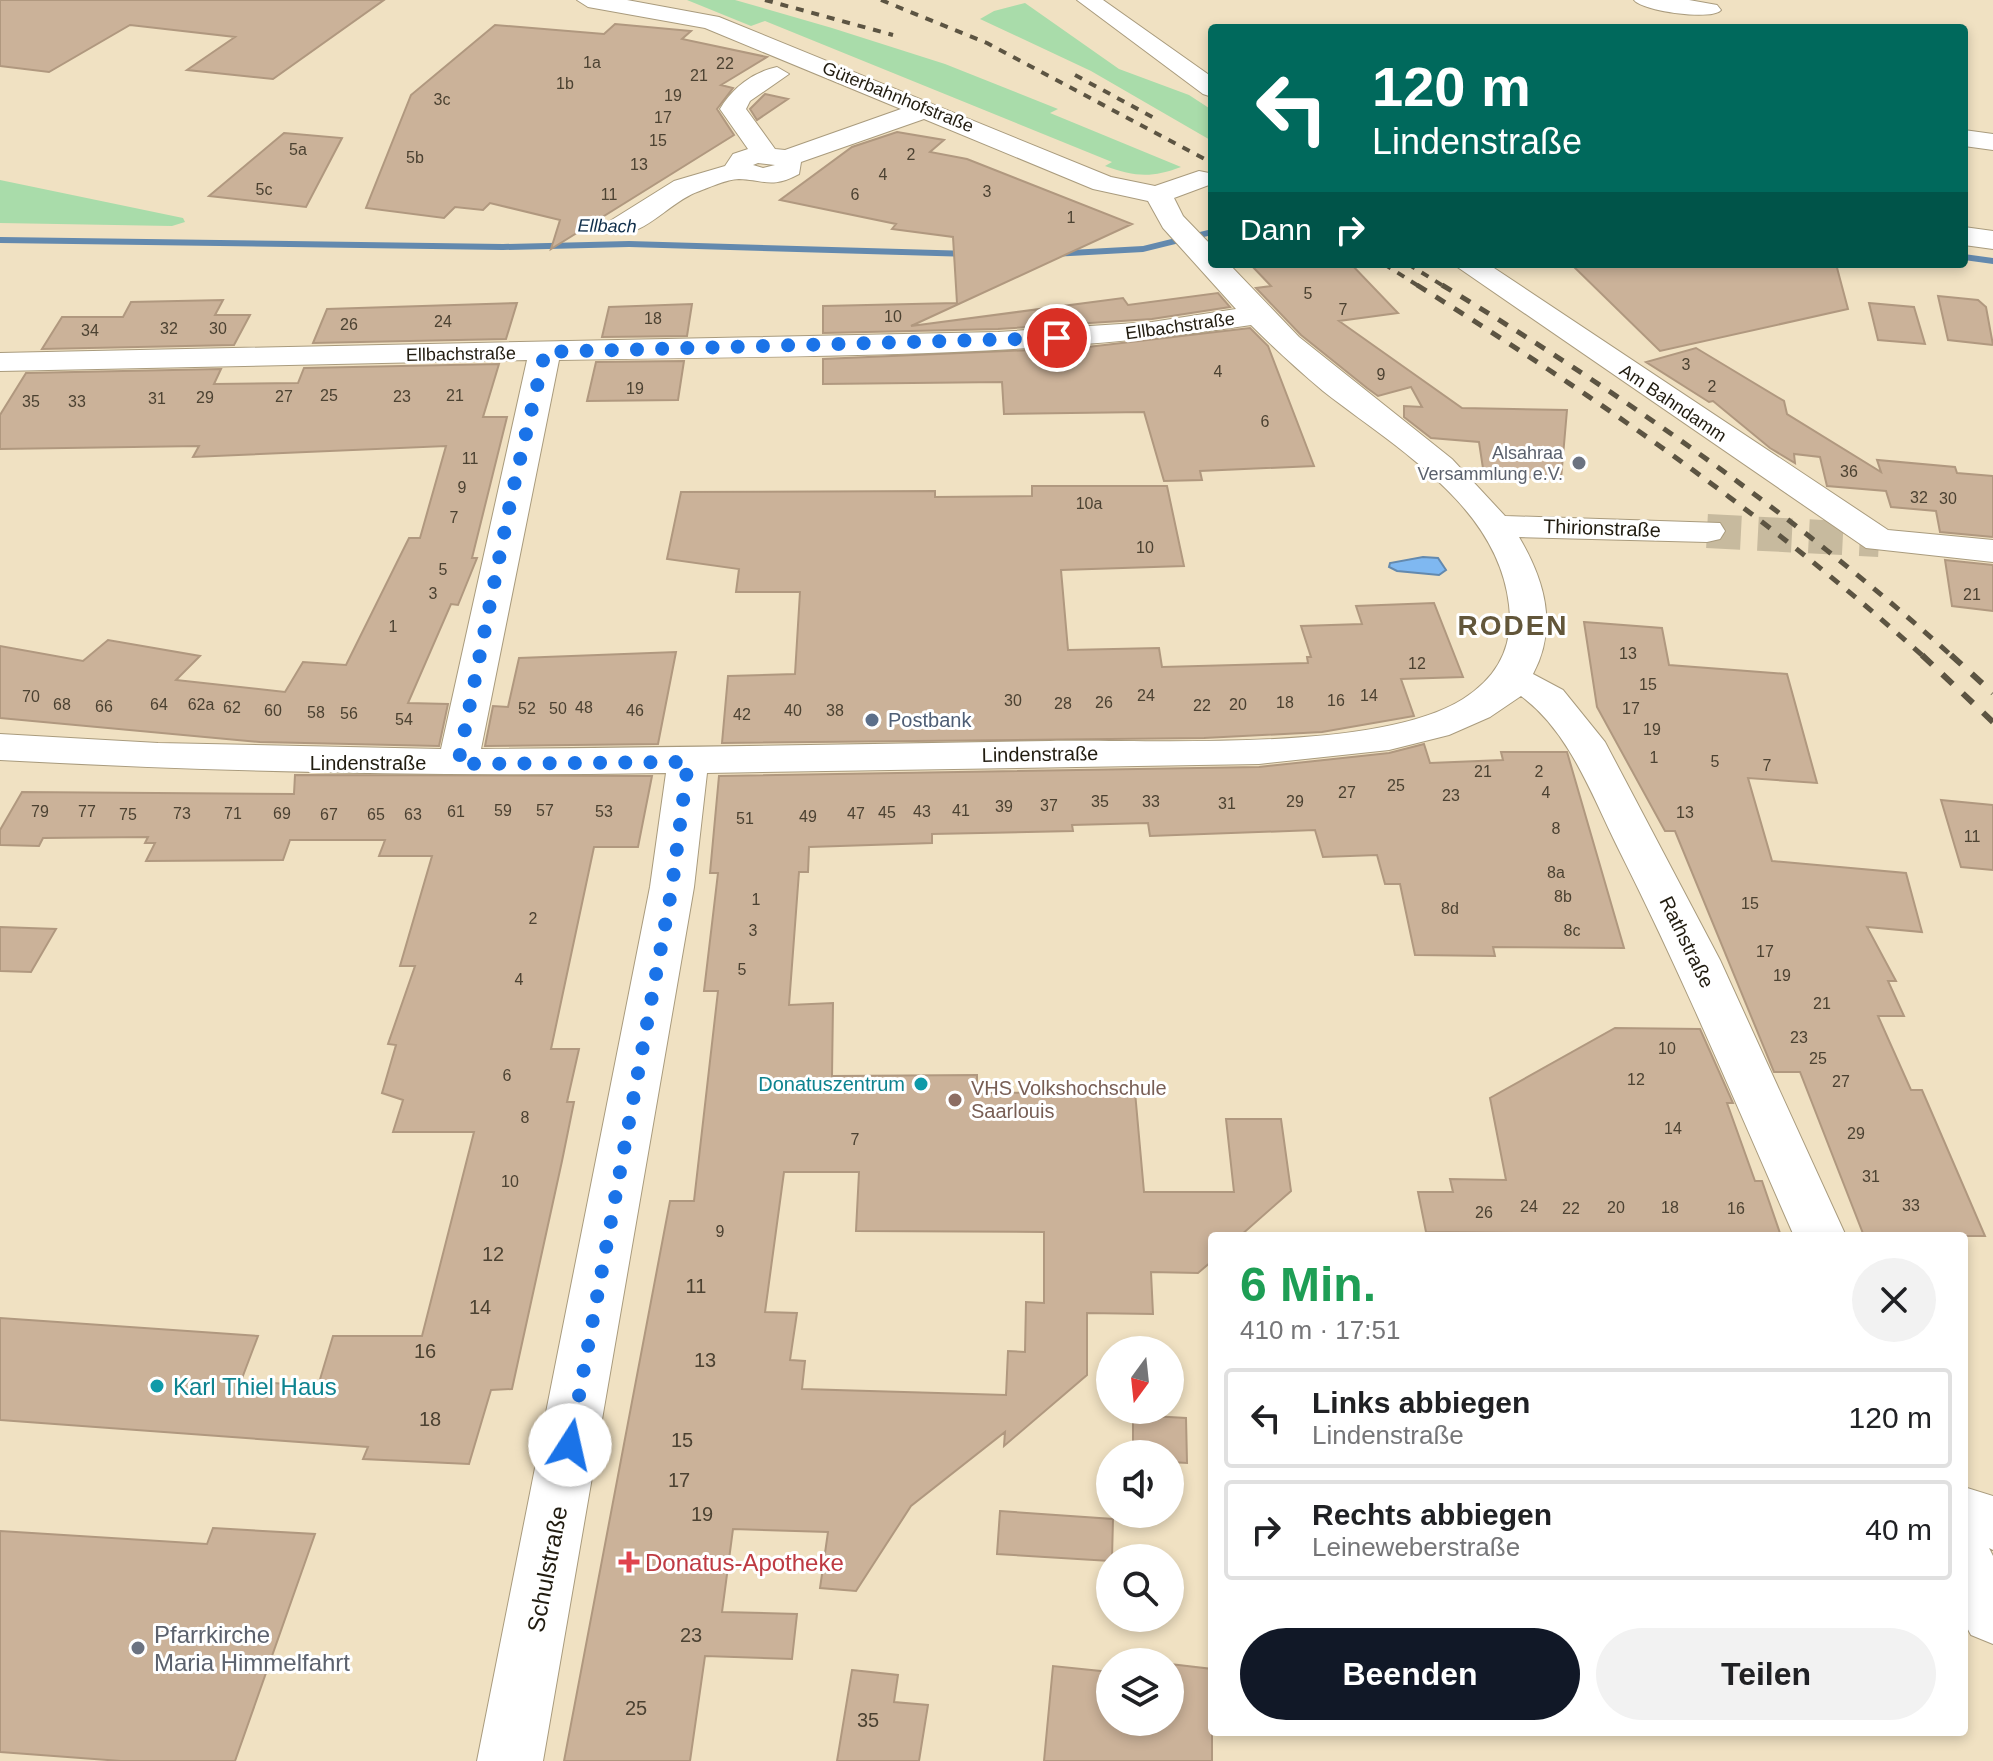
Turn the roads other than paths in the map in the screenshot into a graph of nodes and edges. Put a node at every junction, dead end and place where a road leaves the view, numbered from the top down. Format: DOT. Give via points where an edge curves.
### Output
graph roads {
  1 [pos="588,0"];
  2 [pos="1088,0"];
  3 [pos="1645,0"];
  4 [pos="639,4"];
  5 [pos="1708,13"];
  6 [pos="777,74"];
  7 [pos="1208,86"];
  8 [pos="927,109"];
  9 [pos="1968,139"];
  10 [pos="1993,142"];
  11 [pos="777,170"];
  12 [pos="1199,179"];
  13 [pos="1160,196"];
  14 [pos="620,227"];
  15 [pos="1968,237"];
  16 [pos="1993,240"];
  17 [pos="1201,250"];
  18 [pos="1217,268"];
  19 [pos="1474,268"];
  20 [pos="1257,315"];
  21 [pos="545,352"];
  22 [pos="0,362"];
  23 [pos="1496,526"];
  24 [pos="1707,531"];
  25 [pos="1993,551"];
  26 [pos="1513,680"];
  27 [pos="0,747"];
  28 [pos="688,762"];
  29 [pos="458,764"];
  30 [pos="1818,1232"];
  31 [pos="1968,1515"];
  32 [pos="1993,1523"];
  33 [pos="1968,1569"];
  34 [pos="1993,1615"];
  35 [pos="510,1761"];
  1 -- 4 [label="street, Güterbahnhofstraße"];
  2 -- 7 [label="street"];
  3 -- 5 [label="street"];
  4 -- 8 [label="street, Güterbahnhofstraße" via="711,22"];
  6 -- 11 [label="street" via="740,96 733,109"];
  8 -- 11 [label="street"];
  8 -- 13 [label="street, Güterbahnhofstraße" via="1103,183"];
  9 -- 10 [label="street"];
  11 -- 14 [label="street" via="742,160 740,170 684,187"];
  12 -- 13 [label="street"];
  13 -- 17 [label="street, Lindenstraße" via="1161,205"];
  15 -- 16 [label="street"];
  18 -- 20 [label="street, Lindenstraße"];
  19 -- 25 [label="street, Am Bahndamm" via="1879,540"];
  20 -- 21 [label="street, Ellbachstraße" via="1072,338"];
  20 -- 23 [label="street, Lindenstraße" via="1314,368 1456,481"];
  21 -- 22 [label="street, Ellbachstraße"];
  21 -- 29 [label="street"];
  23 -- 24 [label="street, Thirionstraße"];
  23 -- 26 [label="street, Lindenstraße" via="1517,565 1530,620 1527,653"];
  26 -- 28 [label="street, Lindenstraße" via="1485,705 1443,723 1338,747"];
  26 -- 30 [label="street, Rathstraße" via="1549,698 1585,742 1697,960"];
  27 -- 29 [label="street, Lindenstraße" via="171,759"];
  28 -- 29 [label="street, Lindenstraße"];
  28 -- 35 [label="street, Schulstraße" via="672,887"];
  31 -- 32 [label="street"];
  33 -- 34 [label="street"];
}
